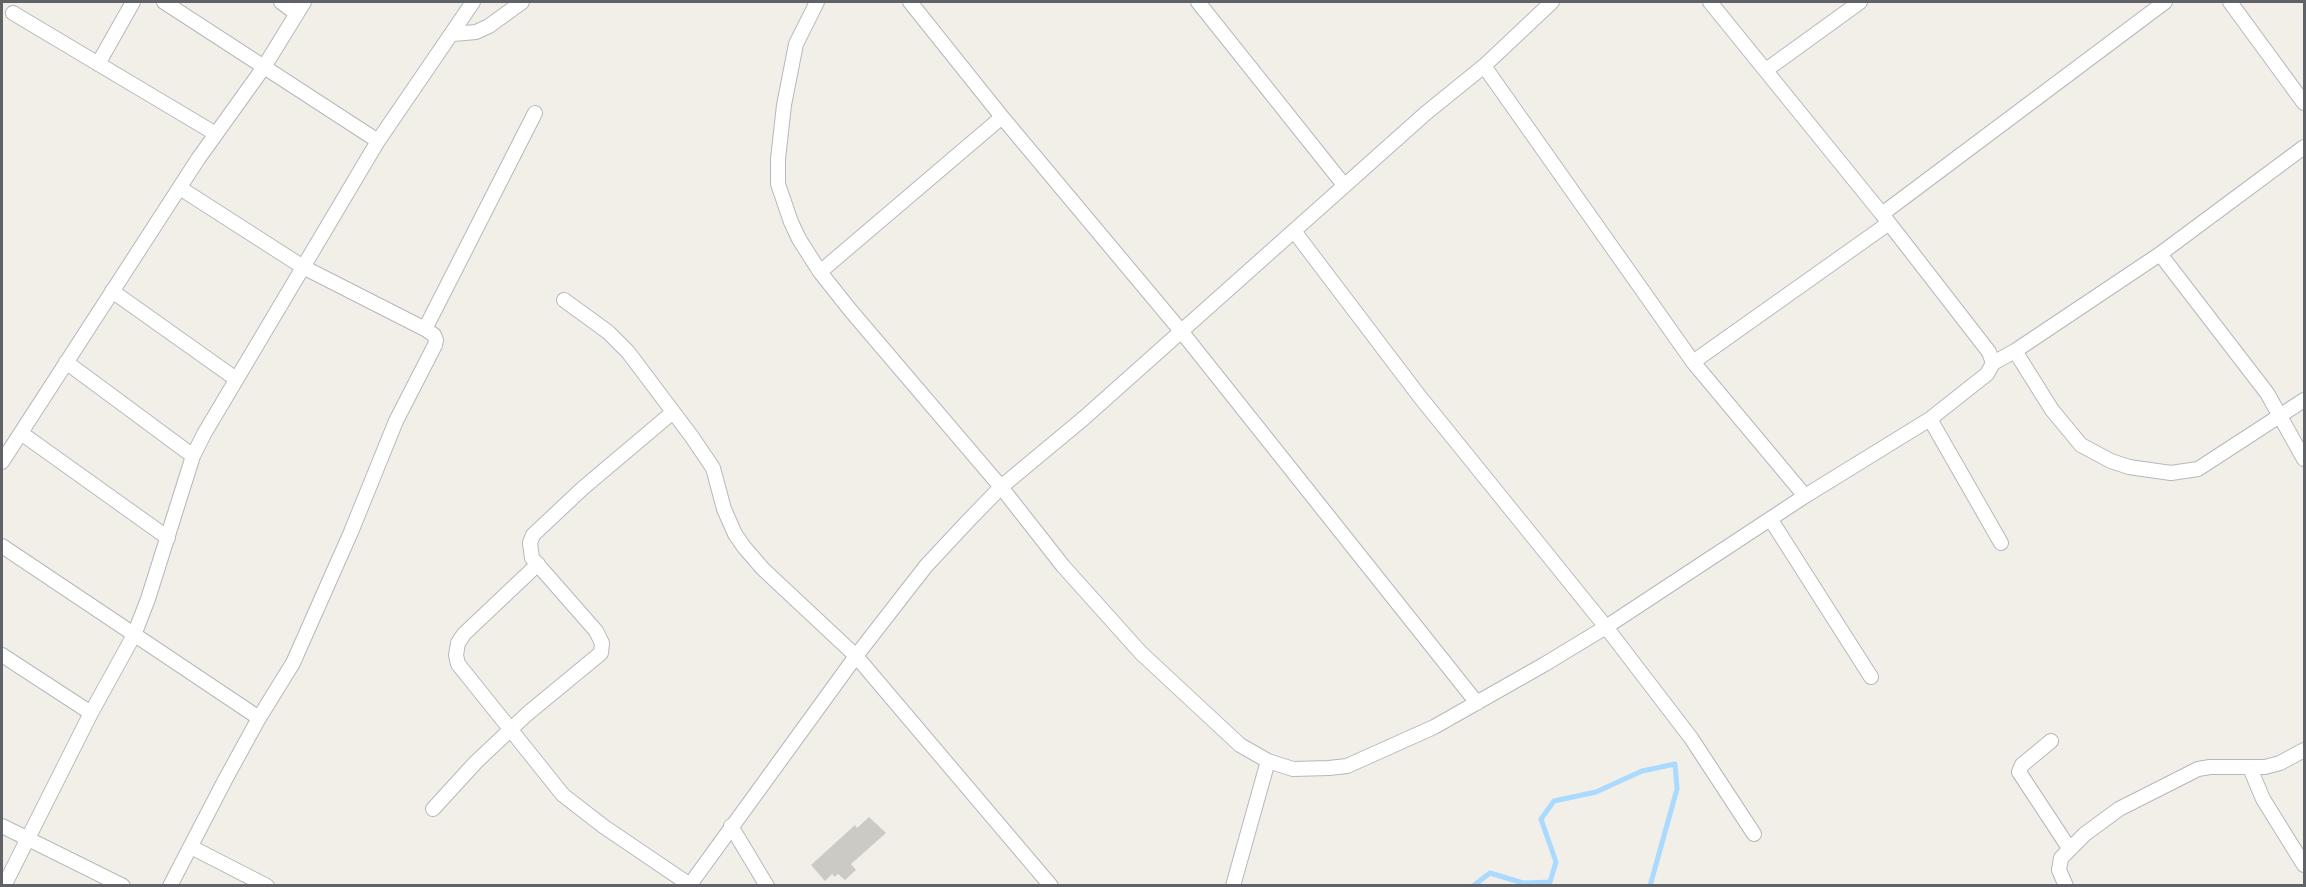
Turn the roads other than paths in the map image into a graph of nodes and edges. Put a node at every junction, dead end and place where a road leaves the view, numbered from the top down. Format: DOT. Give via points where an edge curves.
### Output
graph roads {
  1 [pos="133,2"];
  2 [pos="164,2"];
  3 [pos="281,2"];
  4 [pos="473,2"];
  5 [pos="522,2"];
  6 [pos="817,2"];
  7 [pos="910,2"];
  8 [pos="1198,2"];
  9 [pos="1552,2"];
  10 [pos="1710,2"];
  11 [pos="1860,2"];
  12 [pos="2165,2"];
  13 [pos="2230,2"];
  14 [pos="301,8"];
  15 [pos="13,13"];
  16 [pos="453,34"];
  17 [pos="98,64"];
  18 [pos="1484,66"];
  19 [pos="264,67"];
  20 [pos="1766,70"];
  21 [pos="2304,103"];
  22 [pos="535,113"];
  23 [pos="1002,117"];
  24 [pos="216,134"];
  25 [pos="378,141"];
  26 [pos="2304,147"];
  27 [pos="1344,185"];
  28 [pos="180,188"];
  29 [pos="1885,219"];
  30 [pos="1294,231"];
  31 [pos="2160,254"];
  32 [pos="303,267"];
  33 [pos="820,272"];
  34 [pos="112,291"];
  35 [pos="564,300"];
  36 [pos="425,329"];
  37 [pos="1181,331"];
  38 [pos="2015,351"];
  39 [pos="66,362"];
  40 [pos="1693,362"];
  41 [pos="1992,363"];
  42 [pos="236,379"];
  43 [pos="2304,400"];
  44 [pos="673,412"];
  45 [pos="2281,416"];
  46 [pos="1930,418"];
  47 [pos="21,433"];
  48 [pos="193,456"];
  49 [pos="2304,459"];
  50 [pos="2,462"];
  51 [pos="1001,487"];
  52 [pos="1805,496"];
  53 [pos="1771,520"];
  54 [pos="168,538"];
  55 [pos="2001,543"];
  56 [pos="2,546"];
  57 [pos="538,564"];
  58 [pos="1606,627"];
  59 [pos="134,635"];
  60 [pos="2,655"];
  61 [pos="856,656"];
  62 [pos="1871,677"];
  63 [pos="1477,703"];
  64 [pos="91,713"];
  65 [pos="259,718"];
  66 [pos="510,730"];
  67 [pos="2051,741"];
  68 [pos="2304,750"];
  69 [pos="1268,761"];
  70 [pos="2250,768"];
  71 [pos="433,809"];
  72 [pos="2,826"];
  73 [pos="731,826"];
  74 [pos="1754,834"];
  75 [pos="28,839"];
  76 [pos="191,847"];
  77 [pos="2069,848"];
  78 [pos="2304,865"];
  79 [pos="4,885"];
  80 [pos="123,885"];
  81 [pos="170,885"];
  82 [pos="267,885"];
  83 [pos="690,885"];
  84 [pos="767,885"];
  85 [pos="1051,885"];
  86 [pos="1233,885"];
  87 [pos="2066,885"];
  1 -- 17 [label="street"];
  2 -- 19 [label="street"];
  3 -- 14 [label="street"];
  4 -- 16 [label="street"];
  5 -- 16 [label="street" via="489,27"];
  6 -- 33 [label="street" via="796,44 783,105 778,184 791,222"];
  7 -- 23 [label="street"];
  8 -- 27 [label="street"];
  9 -- 18 [label="street"];
  10 -- 20 [label="street"];
  11 -- 20 [label="street"];
  12 -- 29 [label="street"];
  13 -- 21 [label="street"];
  14 -- 19 [label="street"];
  15 -- 17 [label="street"];
  16 -- 25 [label="street"];
  17 -- 24 [label="street"];
  18 -- 27 [label="street"];
  18 -- 40 [label="street"];
  19 -- 24 [label="street"];
  19 -- 25 [label="street"];
  20 -- 29 [label="street"];
  22 -- 36 [label="street"];
  23 -- 33 [label="street"];
  23 -- 37 [label="street"];
  24 -- 28 [label="street"];
  25 -- 32 [label="street"];
  26 -- 31 [label="street"];
  27 -- 30 [label="street"];
  28 -- 32 [label="street"];
  28 -- 34 [label="street"];
  29 -- 40 [label="street"];
  29 -- 41 [label="street" via="1989,352"];
  30 -- 37 [label="street"];
  30 -- 58 [label="street" via="1420,397"];
  31 -- 38 [label="street"];
  31 -- 45 [label="street"];
  32 -- 36 [label="street"];
  32 -- 42 [label="street"];
  33 -- 51 [label="street"];
  34 -- 39 [label="street"];
  34 -- 42 [label="street"];
  35 -- 44 [label="street" via="618,342"];
  36 -- 65 [label="street" via="434,335 435,345 396,421 293,663"];
  37 -- 51 [label="street"];
  37 -- 63 [label="street"];
  38 -- 41 [label="street"];
  38 -- 45 [label="street" via="2052,410 2081,445 2129,467 2171,473 2199,469"];
  39 -- 47 [label="street"];
  39 -- 48 [label="street"];
  40 -- 52 [label="street"];
  41 -- 46 [label="street" via="1987,374"];
  42 -- 48 [label="street"];
  43 -- 45 [label="street"];
  44 -- 57 [label="street" via="533,535 530,552"];
  44 -- 61 [label="street" via="713,468 724,509 744,547"];
  45 -- 49 [label="street"];
  46 -- 52 [label="street"];
  46 -- 55 [label="street"];
  47 -- 50 [label="street"];
  47 -- 54 [label="street"];
  48 -- 54 [label="street"];
  51 -- 61 [label="street" via="926,566"];
  51 -- 69 [label="street" via="1141,653 1240,745"];
  52 -- 53 [label="street"];
  53 -- 58 [label="street"];
  53 -- 62 [label="street"];
  54 -- 59 [label="street"];
  56 -- 59 [label="street"];
  57 -- 66 [label="street" via="458,643 458,664"];
  57 -- 66 [label="street" via="596,631 602,648 597,657"];
  58 -- 63 [label="street"];
  58 -- 74 [label="street" via="1691,738"];
  59 -- 64 [label="street"];
  59 -- 65 [label="street"];
  60 -- 64 [label="street"];
  61 -- 73 [label="street"];
  61 -- 85 [label="street"];
  63 -- 69 [label="street" via="1347,766 1293,769"];
  64 -- 75 [label="street"];
  65 -- 76 [label="street"];
  66 -- 71 [label="street"];
  66 -- 83 [label="street" via="563,795"];
  67 -- 77 [label="street" via="2019,772"];
  68 -- 70 [label="street" via="2280,763"];
  69 -- 86 [label="street"];
  70 -- 77 [label="street" via="2210,767 2185,775 2119,809"];
  70 -- 78 [label="street" via="2263,799"];
  72 -- 75 [label="street"];
  73 -- 83 [label="street"];
  73 -- 84 [label="street"];
  75 -- 79 [label="street"];
  75 -- 80 [label="street"];
  76 -- 81 [label="street"];
  76 -- 82 [label="street"];
  77 -- 87 [label="street" via="2059,865"];
}
